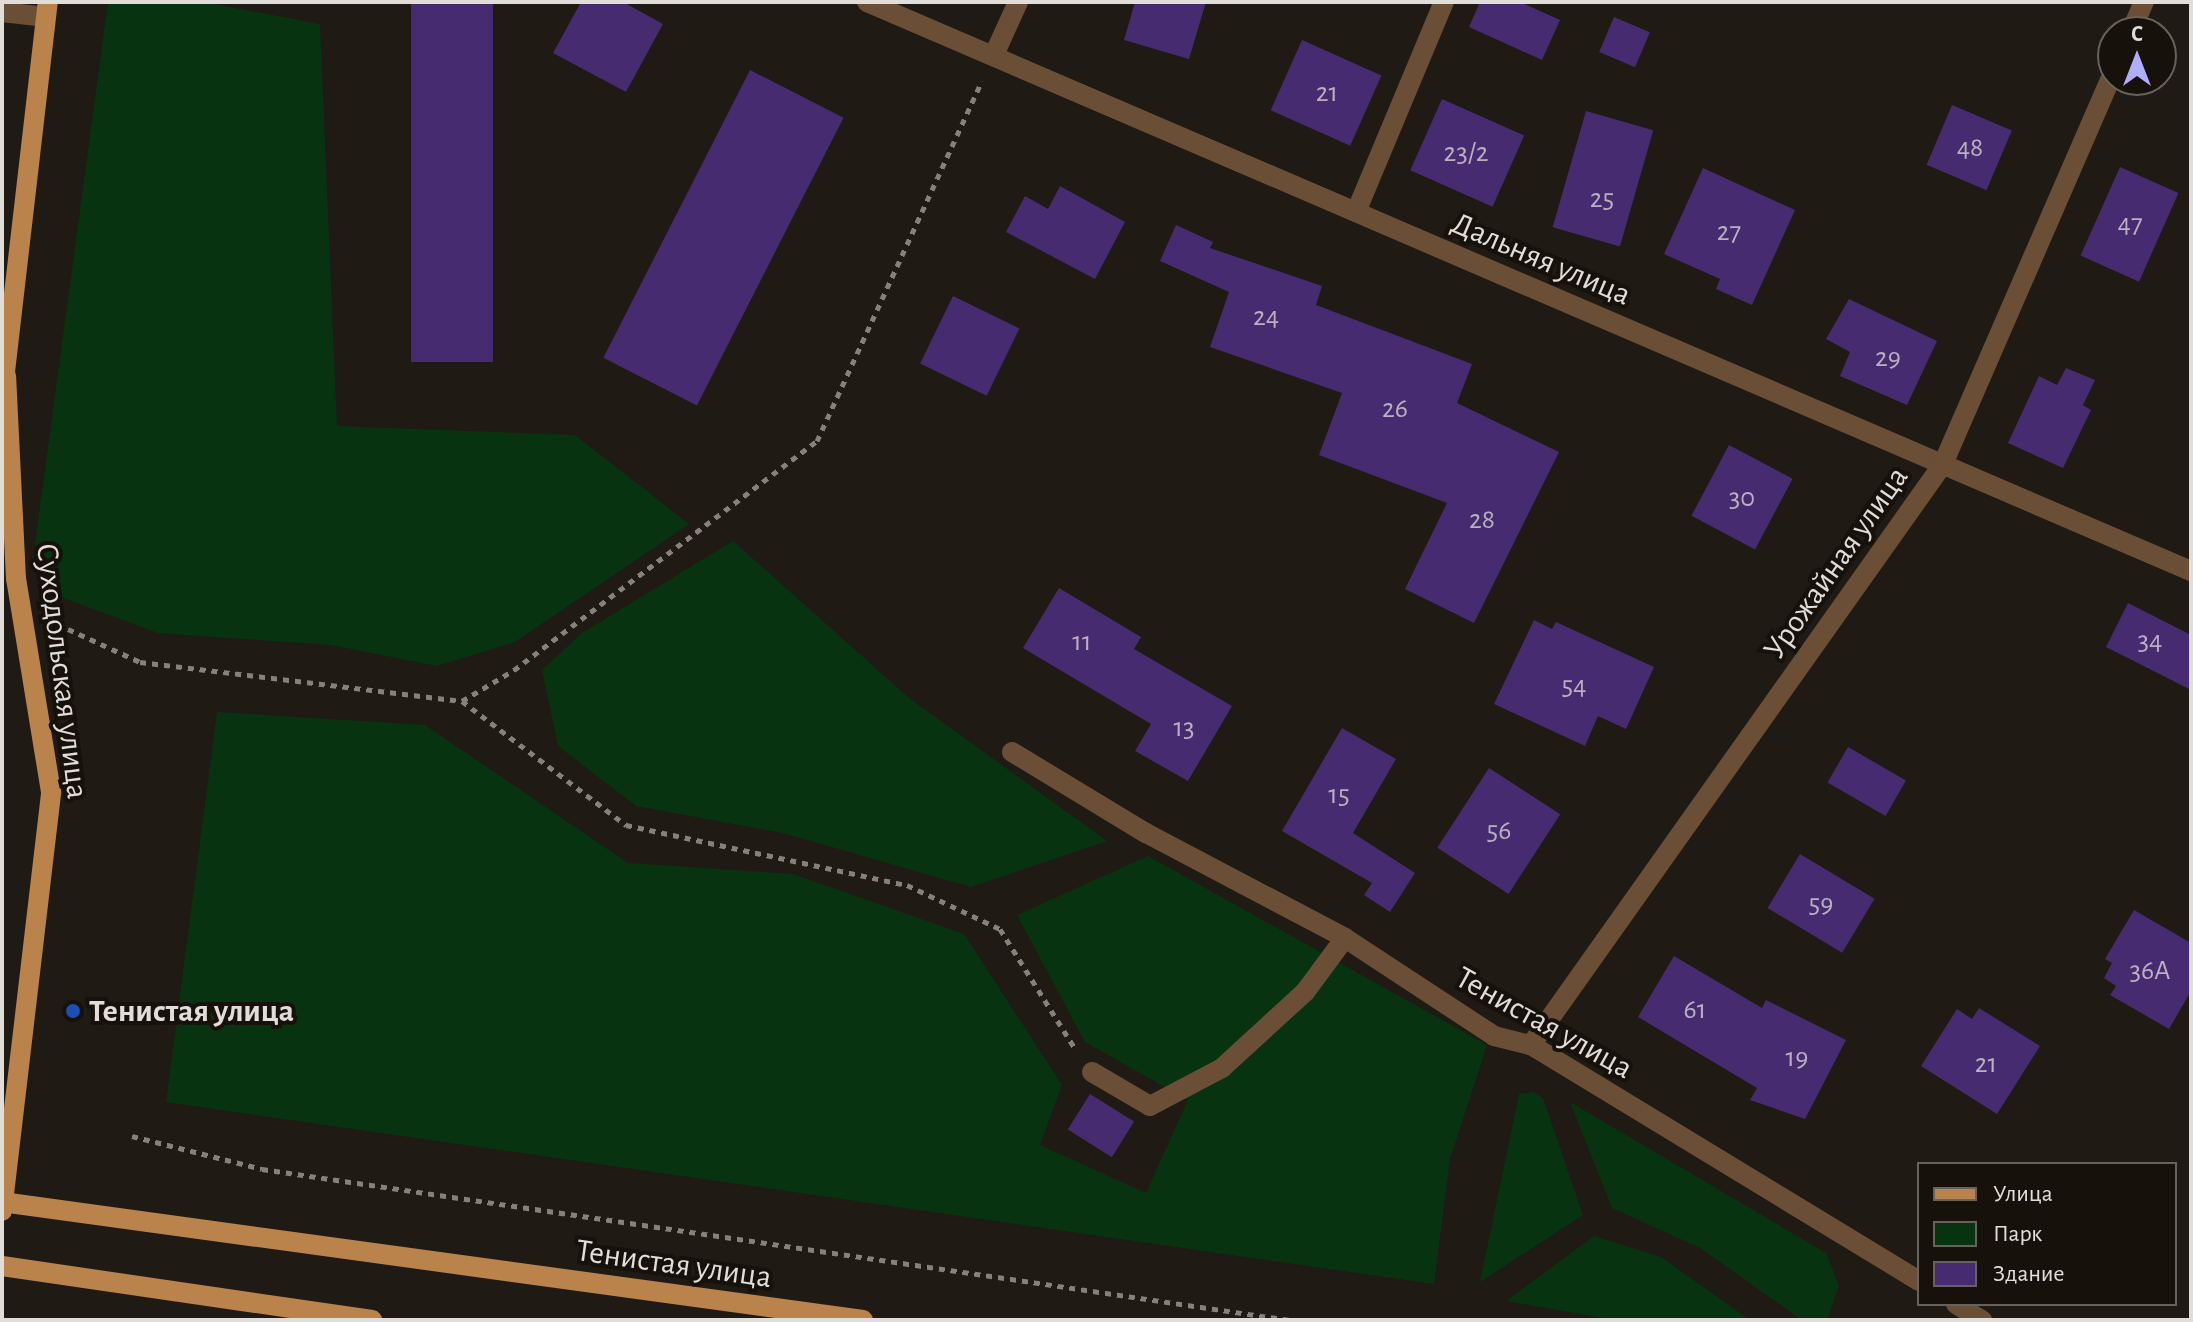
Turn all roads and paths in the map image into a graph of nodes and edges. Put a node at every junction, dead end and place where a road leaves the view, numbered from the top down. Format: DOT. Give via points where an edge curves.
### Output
graph roads {
  1 [pos="867,2"];
  2 [pos="1018,2"];
  3 [pos="1444,2"];
  4 [pos="47,10"];
  5 [pos="2,12"];
  6 [pos="994,55"];
  7 [pos="2103,96"];
  8 [pos="1356,212"];
  9 [pos="4,387"];
  10 [pos="1943,464"];
  11 [pos="2191,571"];
  12 [pos="68,629"];
  13 [pos="462,701"];
  14 [pos="1012,752"];
  15 [pos="1345,938"];
  16 [pos="1531,1045"];
  17 [pos="1092,1072"];
  18 [pos="132,1136"];
  19 [pos="2,1205"];
  20 [pos="2,1266"];
  21 [pos="1917,1280"];
  22 [pos="1959,1306"];
  23 [pos="372,1320"];
  24 [pos="863,1320"];
  25 [pos="1290,1320"];
  26 [pos="1982,1320"];
  1 -- 6 [label="street, Дальняя улица"];
  2 -- 6 [label="street"];
  3 -- 8 [label="street"];
  4 -- 5 [label="street"];
  4 -- 9 [label="main road, Суходольская улица"];
  6 -- 8 [label="street, Дальняя улица"];
  6 -- 13 [label="path" via="817,441 514,670"];
  7 -- 10 [label="street, Урожайная улица"];
  8 -- 10 [label="street, Дальняя улица"];
  9 -- 19 [label="main road, Суходольская улица" via="16,579 51,792"];
  10 -- 11 [label="street, Дальняя улица"];
  10 -- 16 [label="street, Урожайная улица"];
  12 -- 13 [label="path" via="140,662"];
  13 -- 17 [label="path" via="626,825 907,885 1000,929 1036,996"];
  14 -- 15 [label="street, Тенистая улица" via="1146,833"];
  15 -- 16 [label="street, Тенистая улица" via="1494,1036"];
  15 -- 17 [label="street" via="1305,992 1222,1068 1150,1106"];
  16 -- 21 [label="street, Тенистая улица"];
  18 -- 25 [label="path" via="262,1169"];
  19 -- 24 [label="main road, Тенистая улица"];
  20 -- 23 [label="main road"];
  22 -- 26 [label="street"];
}
